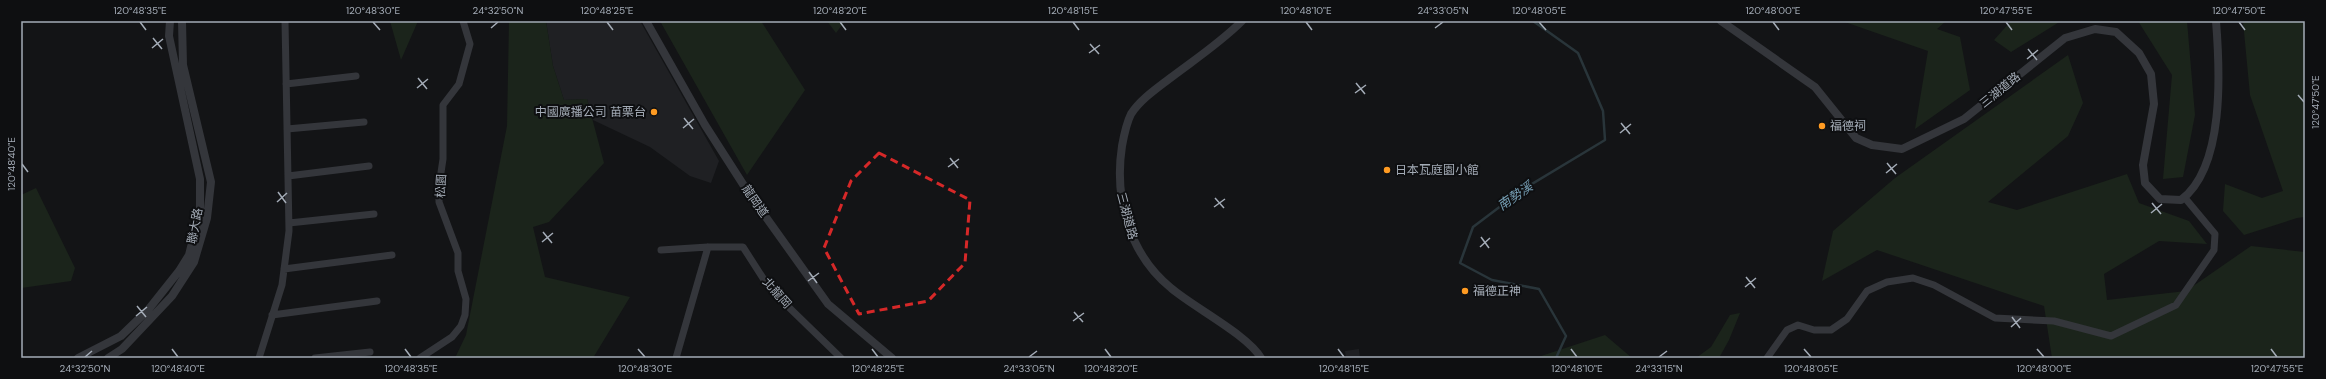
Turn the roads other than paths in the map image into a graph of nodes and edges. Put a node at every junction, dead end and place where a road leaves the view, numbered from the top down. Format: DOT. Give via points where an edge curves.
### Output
graph roads {
  1 [pos="170,21"];
  2 [pos="182,21"];
  3 [pos="285,21"];
  4 [pos="463,21"];
  5 [pos="646,21"];
  6 [pos="1242,21"];
  7 [pos="1721,21"];
  8 [pos="2216,21"];
  9 [pos="356,76"];
  10 [pos="286,84"];
  11 [pos="364,122"];
  12 [pos="287,129"];
  13 [pos="369,166"];
  14 [pos="288,176"];
  15 [pos="2185,198"];
  16 [pos="374,214"];
  17 [pos="289,223"];
  18 [pos="708,247"];
  19 [pos="661,250"];
  20 [pos="392,255"];
  21 [pos="284,269"];
  22 [pos="377,301"];
  23 [pos="272,315"];
  24 [pos="370,352"];
  25 [pos="78,358"];
  26 [pos="108,358"];
  27 [pos="259,358"];
  28 [pos="314,358"];
  29 [pos="420,358"];
  30 [pos="676,358"];
  31 [pos="841,358"];
  32 [pos="892,358"];
  33 [pos="1261,358"];
  34 [pos="1767,358"];
  1 -- 25 [label="street, 聯大路" via="169,36 200,179 200,212 189,255 148,310 121,336"];
  2 -- 26 [label="street, 聯大路" via="183,65 211,182 207,218 194,262 172,296 122,349"];
  3 -- 10 [label="street"];
  4 -- 29 [label="street, 松園" via="470,44 460,84 443,105 443,159 439,202 458,253 458,271 466,299 465,314 452,337"];
  5 -- 32 [label="street, 龍岡道" via="705,125 748,192 828,304"];
  6 -- 33 [label="street, 三湖道路" via="1148,96 1132,114 1125,129 1120,161 1120,193 1134,241 1144,260 1159,278 1249,344"];
  7 -- 15 [label="street, 三湖道路" via="1815,87 1856,138 1872,145 1902,149 1964,119 2065,38 2095,29 2116,32 2139,52 2151,74 2154,104 2142,165 2145,183 2160,199"];
  8 -- 15 [label="street" via="2220,72 2216,125 2203,170 2190,194"];
  9 -- 10 [label="street"];
  10 -- 12 [label="street"];
  11 -- 12 [label="street"];
  12 -- 14 [label="street"];
  13 -- 14 [label="street"];
  14 -- 17 [label="street"];
  15 -- 34 [label="street" via="2215,234 2214,250 2176,305 2111,336 2054,321 1995,318 1934,285 1913,278 1886,282 1867,291 1847,319 1831,330 1814,330 1798,325 1787,330"];
  16 -- 17 [label="street"];
  17 -- 21 [label="street"];
  18 -- 19 [label="street, 北龍岡"];
  18 -- 30 [label="street"];
  18 -- 31 [label="street, 北龍岡" via="743,248 770,289"];
  20 -- 21 [label="street"];
  21 -- 23 [label="street" via="282,285"];
  22 -- 23 [label="street"];
  23 -- 27 [label="street"];
  24 -- 28 [label="street"];
}
